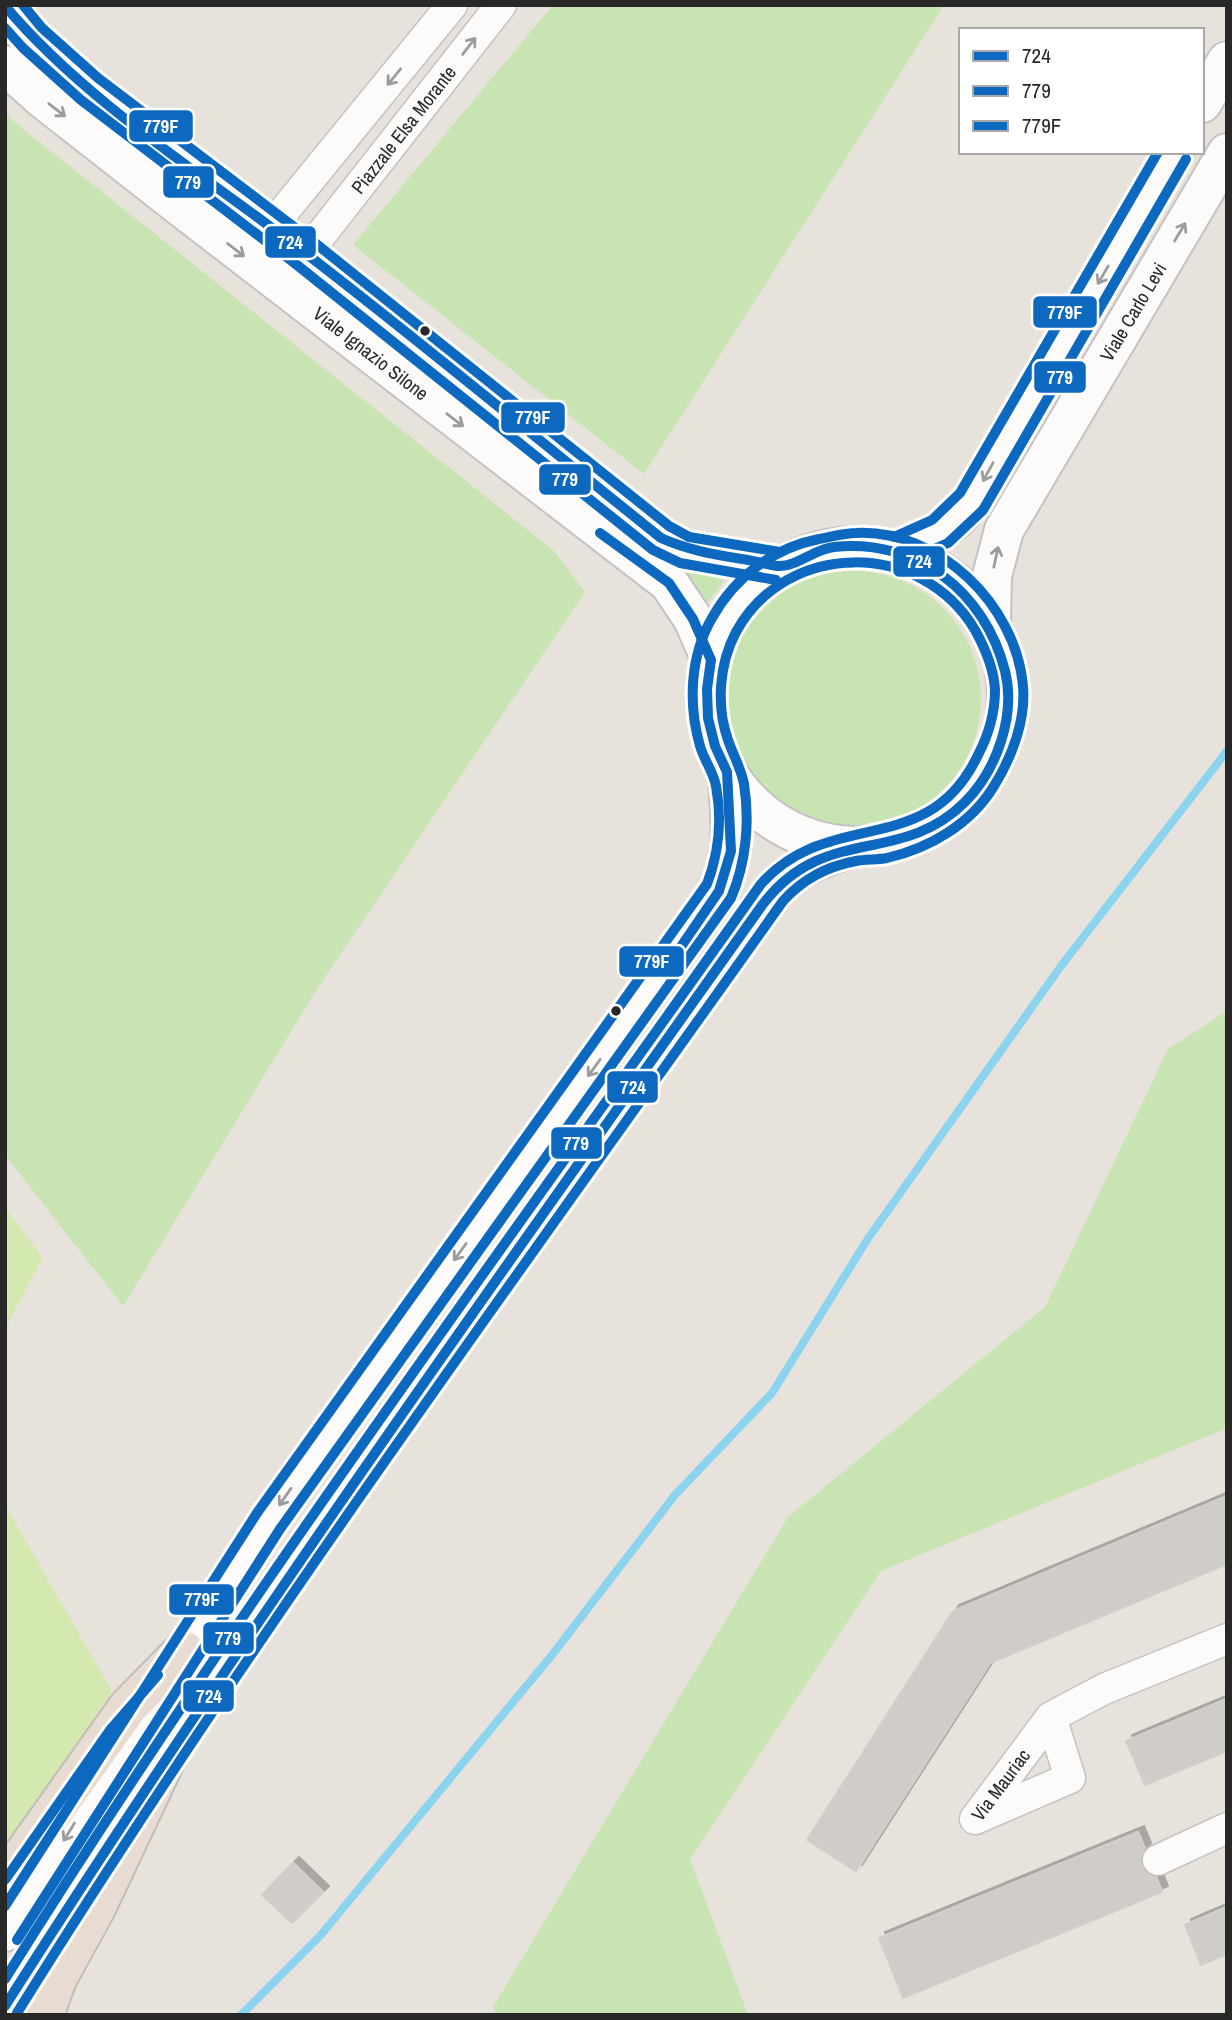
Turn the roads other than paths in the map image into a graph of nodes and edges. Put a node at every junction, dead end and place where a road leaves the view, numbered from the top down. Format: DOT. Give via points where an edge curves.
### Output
graph roads {
  1 [pos="452,5"];
  2 [pos="501,5"];
  3 [pos="5,6"];
  4 [pos="1227,61"];
  5 [pos="5,65"];
  6 [pos="1204,100"];
  7 [pos="1227,153"];
  8 [pos="1173,154"];
  9 [pos="271,227"];
  10 [pos="306,254"];
  11 [pos="898,550"];
  12 [pos="778,566"];
  13 [pos="991,625"];
  14 [pos="711,660"];
  15 [pos="727,772"];
  16 [pos="853,847"];
  17 [pos="1227,1639"];
  18 [pos="184,1650"];
  19 [pos="1051,1717"];
  20 [pos="169,1753"];
  21 [pos="1227,1828"];
  22 [pos="1157,1860"];
  23 [pos="5,1880"];
  24 [pos="5,1932"];
  25 [pos="5,2006"];
  26 [pos="44,2015"];
  1 -- 9 [label="street, Piazzale Elsa Morante, one-way"];
  10 -- 2 [label="street, Piazzale Elsa Morante, one-way"];
  3 -- 9 [label="street, Viale Ignazio Silone" via="70,74"];
  4 -- 6 [label="street"];
  5 -- 14 [label="street, Viale Ignazio Silone, one-way" via="181,207 669,583 693,619"];
  13 -- 7 [label="street, Viale Carlo Levi, one-way" via="992,576 1004,530"];
  8 -- 11 [label="street, one-way" via="972,501 928,540"];
  9 -- 10 [label="street, Viale Ignazio Silone"];
  10 -- 12 [label="street, Viale Ignazio Silone" via="661,538 684,550"];
  11 -- 12 [label="street" via="865,545 831,547"];
  11 -- 13 [label="street" via="946,575 967,592"];
  12 -- 14 [label="street" via="743,597 723,627"];
  13 -- 16 [label="street" via="1006,675 1007,717 985,776 966,800 924,831 885,845"];
  14 -- 15 [label="street" via="708,718"];
  15 -- 16 [label="street" via="768,818 823,843"];
  15 -- 18 [label="street, one-way" via="731,851 725,878 712,903 317,1452"];
  16 -- 20 [label="street" via="799,868 781,881 763,904 309,1546"];
  17 -- 19 [label="street" via="1104,1689"];
  18 -- 23 [label="highway" via="116,1722"];
  18 -- 24 [label="street, one-way"];
  20 -- 25 [label="street"];
  20 -- 26 [label="highway" via="96,1908 66,1959"];
  21 -- 22 [label="street"];
}
